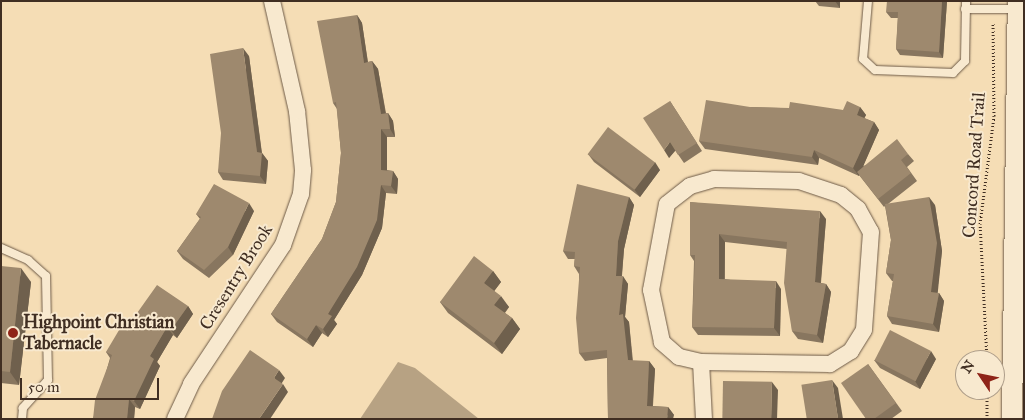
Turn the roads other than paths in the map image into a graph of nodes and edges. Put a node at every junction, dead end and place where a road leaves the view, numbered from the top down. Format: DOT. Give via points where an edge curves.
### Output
graph roads {
  1 [pos="272,1"];
  2 [pos="868,1"];
  3 [pos="965,5"];
  4 [pos="1018,5"];
  5 [pos="1020,166"];
  6 [pos="1,248"];
  7 [pos="1020,286"];
  8 [pos="1019,341"];
  9 [pos="701,362"];
  10 [pos="22,419"];
  11 [pos="175,419"];
  12 [pos="704,419"];
  13 [pos="1012,419"];
  1 -- 11 [label="street, Cresentry Brook" via="297,111 304,170 301,194 283,245 191,384"];
  2 -- 3 [label="lane" via="863,59 875,70 953,73 965,61"];
  3 -- 4 [label="lane" via="992,9"];
  4 -- 5 [label="street"];
  5 -- 7 [label="street"];
  6 -- 10 [label="lane" via="28,260 46,276 48,380 23,408"];
  7 -- 8 [label="street"];
  8 -- 13 [label="street"];
  9 -- 9 [label="street" via="679,357 662,342 654,320 651,290 661,222 676,194 714,179 799,181 841,195 858,209 870,232 864,330 851,351 830,364"];
  9 -- 12 [label="street"];
}
